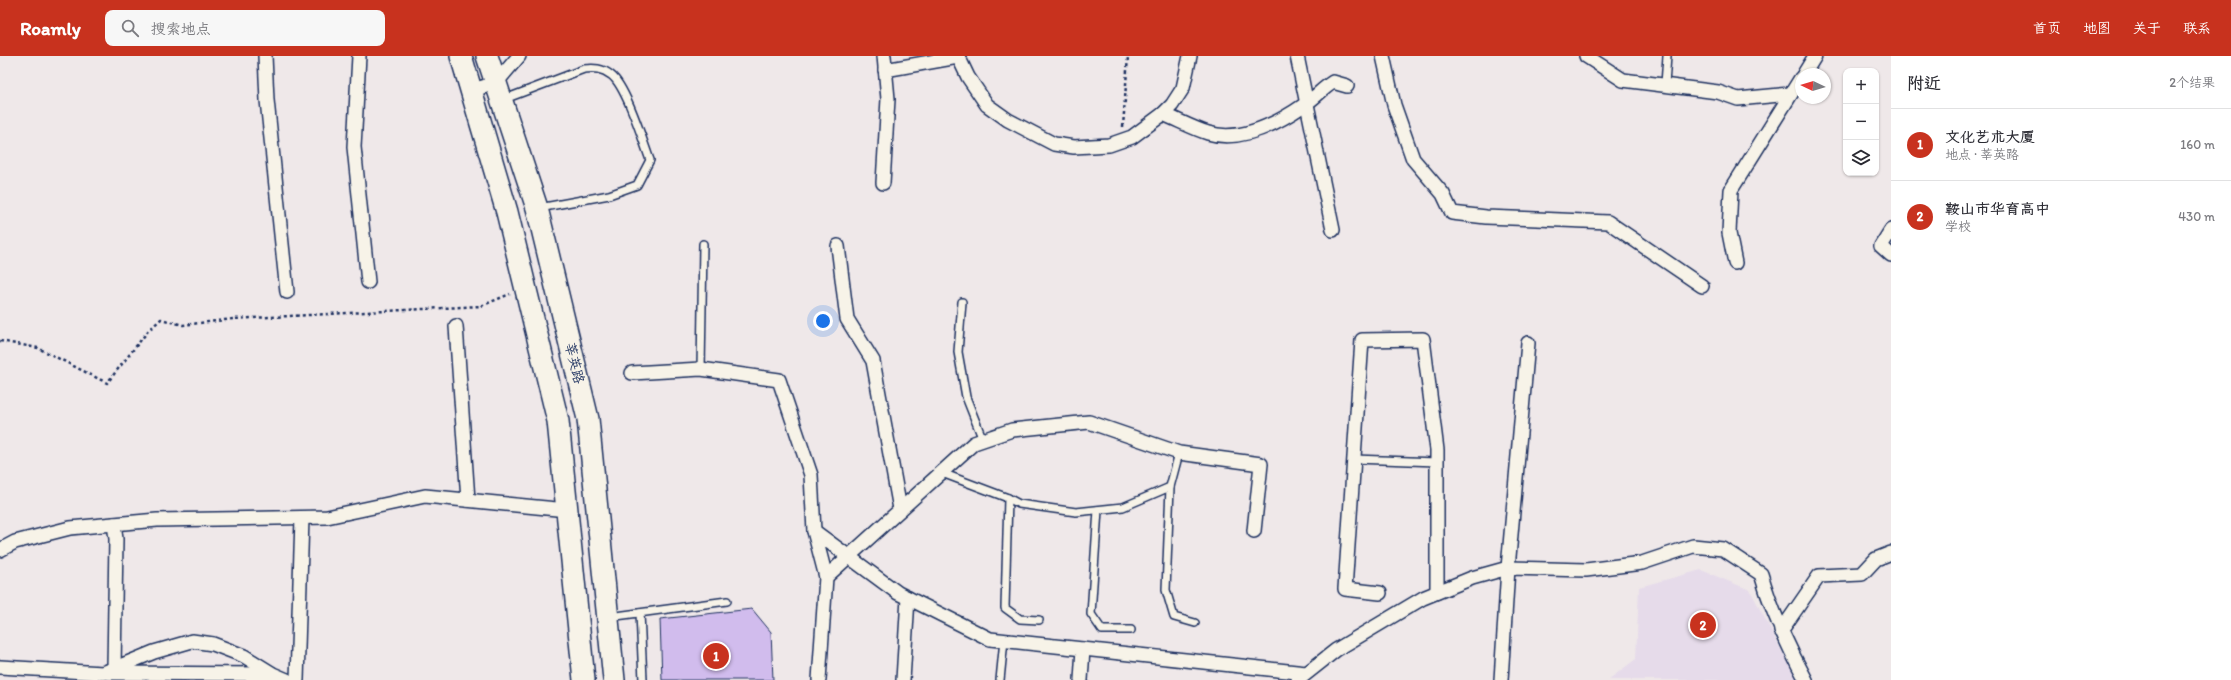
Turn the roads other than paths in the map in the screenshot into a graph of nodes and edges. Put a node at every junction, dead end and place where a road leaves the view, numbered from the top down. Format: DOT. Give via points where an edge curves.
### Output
graph roads {
  1 [pos="265,56"];
  2 [pos="359,56"];
  3 [pos="461,56"];
  4 [pos="487,56"];
  5 [pos="519,56"];
  6 [pos="884,56"];
  7 [pos="958,56"];
  8 [pos="1190,56"];
  9 [pos="1297,56"];
  10 [pos="1383,56"];
  11 [pos="1586,56"];
  12 [pos="1667,56"];
  13 [pos="1816,56"];
  14 [pos="1808,68"];
  15 [pos="885,70"];
  16 [pos="1665,84"];
  17 [pos="1347,86"];
  18 [pos="1795,87"];
  19 [pos="473,90"];
  20 [pos="499,92"];
  21 [pos="1790,94"];
  22 [pos="1306,104"];
  23 [pos="1163,114"];
  24 [pos="883,183"];
  25 [pos="537,208"];
  26 [pos="1333,230"];
  27 [pos="1891,230"];
  28 [pos="703,244"];
  29 [pos="838,246"];
  30 [pos="1891,255"];
  31 [pos="1735,263"];
  32 [pos="368,282"];
  33 [pos="1702,286"];
  34 [pos="287,292"];
  35 [pos="962,302"];
  36 [pos="456,326"];
  37 [pos="1528,343"];
  38 [pos="701,369"];
  39 [pos="632,373"];
  40 [pos="983,440"];
  41 [pos="1179,453"];
  42 [pos="1354,460"];
  43 [pos="1437,462"];
  44 [pos="942,473"];
  45 [pos="1170,487"];
  46 [pos="1008,498"];
  47 [pos="468,500"];
  48 [pos="900,509"];
  49 [pos="568,510"];
  50 [pos="1098,510"];
  51 [pos="302,518"];
  52 [pos="114,524"];
  53 [pos="814,531"];
  54 [pos="1254,531"];
  55 [pos="0,550"];
  56 [pos="1891,553"];
  57 [pos="848,556"];
  58 [pos="1508,568"];
  59 [pos="826,578"];
  60 [pos="1437,592"];
  61 [pos="1380,593"];
  62 [pos="908,598"];
  63 [pos="727,601"];
  64 [pos="640,613"];
  65 [pos="608,617"];
  66 [pos="1039,620"];
  67 [pos="1195,623"];
  68 [pos="1131,630"];
  69 [pos="1781,631"];
  70 [pos="1004,640"];
  71 [pos="1083,649"];
  72 [pos="0,667"];
  73 [pos="108,671"];
  74 [pos="273,674"];
  75 [pos="1302,677"];
  76 [pos="287,680"];
  77 [pos="297,680"];
  78 [pos="584,680"];
  79 [pos="614,680"];
  80 [pos="643,680"];
  81 [pos="819,680"];
  82 [pos="903,680"];
  83 [pos="1000,680"];
  84 [pos="1082,680"];
  85 [pos="1501,680"];
  86 [pos="1806,680"];
  1 -- 34 [label="street" via="267,100"];
  2 -- 32 [label="street" via="354,147"];
  3 -- 19 [label="main road"];
  4 -- 20 [label="main road, 莘英路"];
  5 -- 20 [label="street"];
  6 -- 15 [label="street"];
  7 -- 15 [label="street"];
  7 -- 23 [label="street" via="968,78 987,104 1008,120 1054,144 1074,147 1109,145 1132,137"];
  8 -- 23 [label="street" via="1182,88"];
  9 -- 22 [label="street"];
  10 -- 33 [label="street" via="1394,105 1413,159 1443,194 1452,213 1486,217 1608,222"];
  11 -- 16 [label="street" via="1623,80"];
  12 -- 16 [label="lane"];
  13 -- 14 [label="street"];
  15 -- 24 [label="street" via="888,99"];
  16 -- 21 [label="street" via="1718,92 1738,99"];
  17 -- 22 [label="street" via="1333,82"];
  18 -- 21 [label="street"];
  19 -- 20 [label="street"];
  19 -- 49 [label="main road" via="507,212 558,421"];
  20 -- 25 [label="main road, 莘英路"];
  20 -- 25 [label="lane" via="584,68 598,68 612,75 629,103 650,160 637,185 609,195"];
  21 -- 31 [label="street" via="1731,190 1729,233"];
  22 -- 23 [label="street" via="1275,123 1240,135 1208,133"];
  22 -- 26 [label="street"];
  25 -- 65 [label="main road, 莘英路" via="588,419"];
  27 -- 30 [label="street" via="1881,246"];
  28 -- 38 [label="lane"];
  29 -- 48 [label="street" via="847,319 873,361"];
  35 -- 40 [label="lane" via="958,352 966,397"];
  36 -- 47 [label="street"];
  37 -- 58 [label="street"];
  38 -- 39 [label="street"];
  38 -- 53 [label="street" via="779,380 811,475"];
  40 -- 41 [label="street" via="1012,430 1088,422"];
  40 -- 44 [label="street" via="974,443"];
  41 -- 45 [label="lane"];
  41 -- 54 [label="street" via="1261,464"];
  42 -- 43 [label="lane"];
  42 -- 43 [label="street" via="1362,340 1423,339"];
  42 -- 61 [label="street" via="1345,589"];
  43 -- 60 [label="street"];
  44 -- 46 [label="lane"];
  44 -- 48 [label="street"];
  45 -- 50 [label="lane" via="1123,507"];
  45 -- 67 [label="lane" via="1166,590 1174,617"];
  46 -- 50 [label="lane" via="1019,504 1076,512"];
  46 -- 66 [label="lane" via="1006,608 1020,619"];
  47 -- 49 [label="street"];
  47 -- 51 [label="street" via="425,496 327,517"];
  48 -- 57 [label="street"];
  49 -- 78 [label="main road"];
  50 -- 68 [label="lane" via="1091,614 1102,630"];
  51 -- 52 [label="street" via="157,520"];
  51 -- 77 [label="street"];
  52 -- 55 [label="street" via="70,528 15,542"];
  52 -- 73 [label="street" via="116,539"];
  53 -- 57 [label="street"];
  53 -- 59 [label="street"];
  56 -- 69 [label="street" via="1876,559 1862,574 1819,576"];
  57 -- 59 [label="street"];
  57 -- 62 [label="street"];
  58 -- 60 [label="street" via="1472,578"];
  58 -- 69 [label="street" via="1586,570 1642,563 1693,546 1723,549 1761,574"];
  58 -- 85 [label="street"];
  59 -- 81 [label="street"];
  60 -- 75 [label="street" via="1336,650"];
  62 -- 70 [label="street" via="990,639"];
  62 -- 82 [label="street"];
  63 -- 64 [label="lane"];
  64 -- 65 [label="lane"];
  64 -- 80 [label="lane"];
  65 -- 79 [label="main road, 莘英路"];
  69 -- 86 [label="street"];
  70 -- 71 [label="street"];
  70 -- 83 [label="lane"];
  71 -- 75 [label="street"];
  71 -- 84 [label="street"];
  72 -- 73 [label="street"];
  73 -- 74 [label="street"];
  73 -- 74 [label="street" via="154,652 192,642 213,644 244,656"];
  74 -- 76 [label="street"];
}
